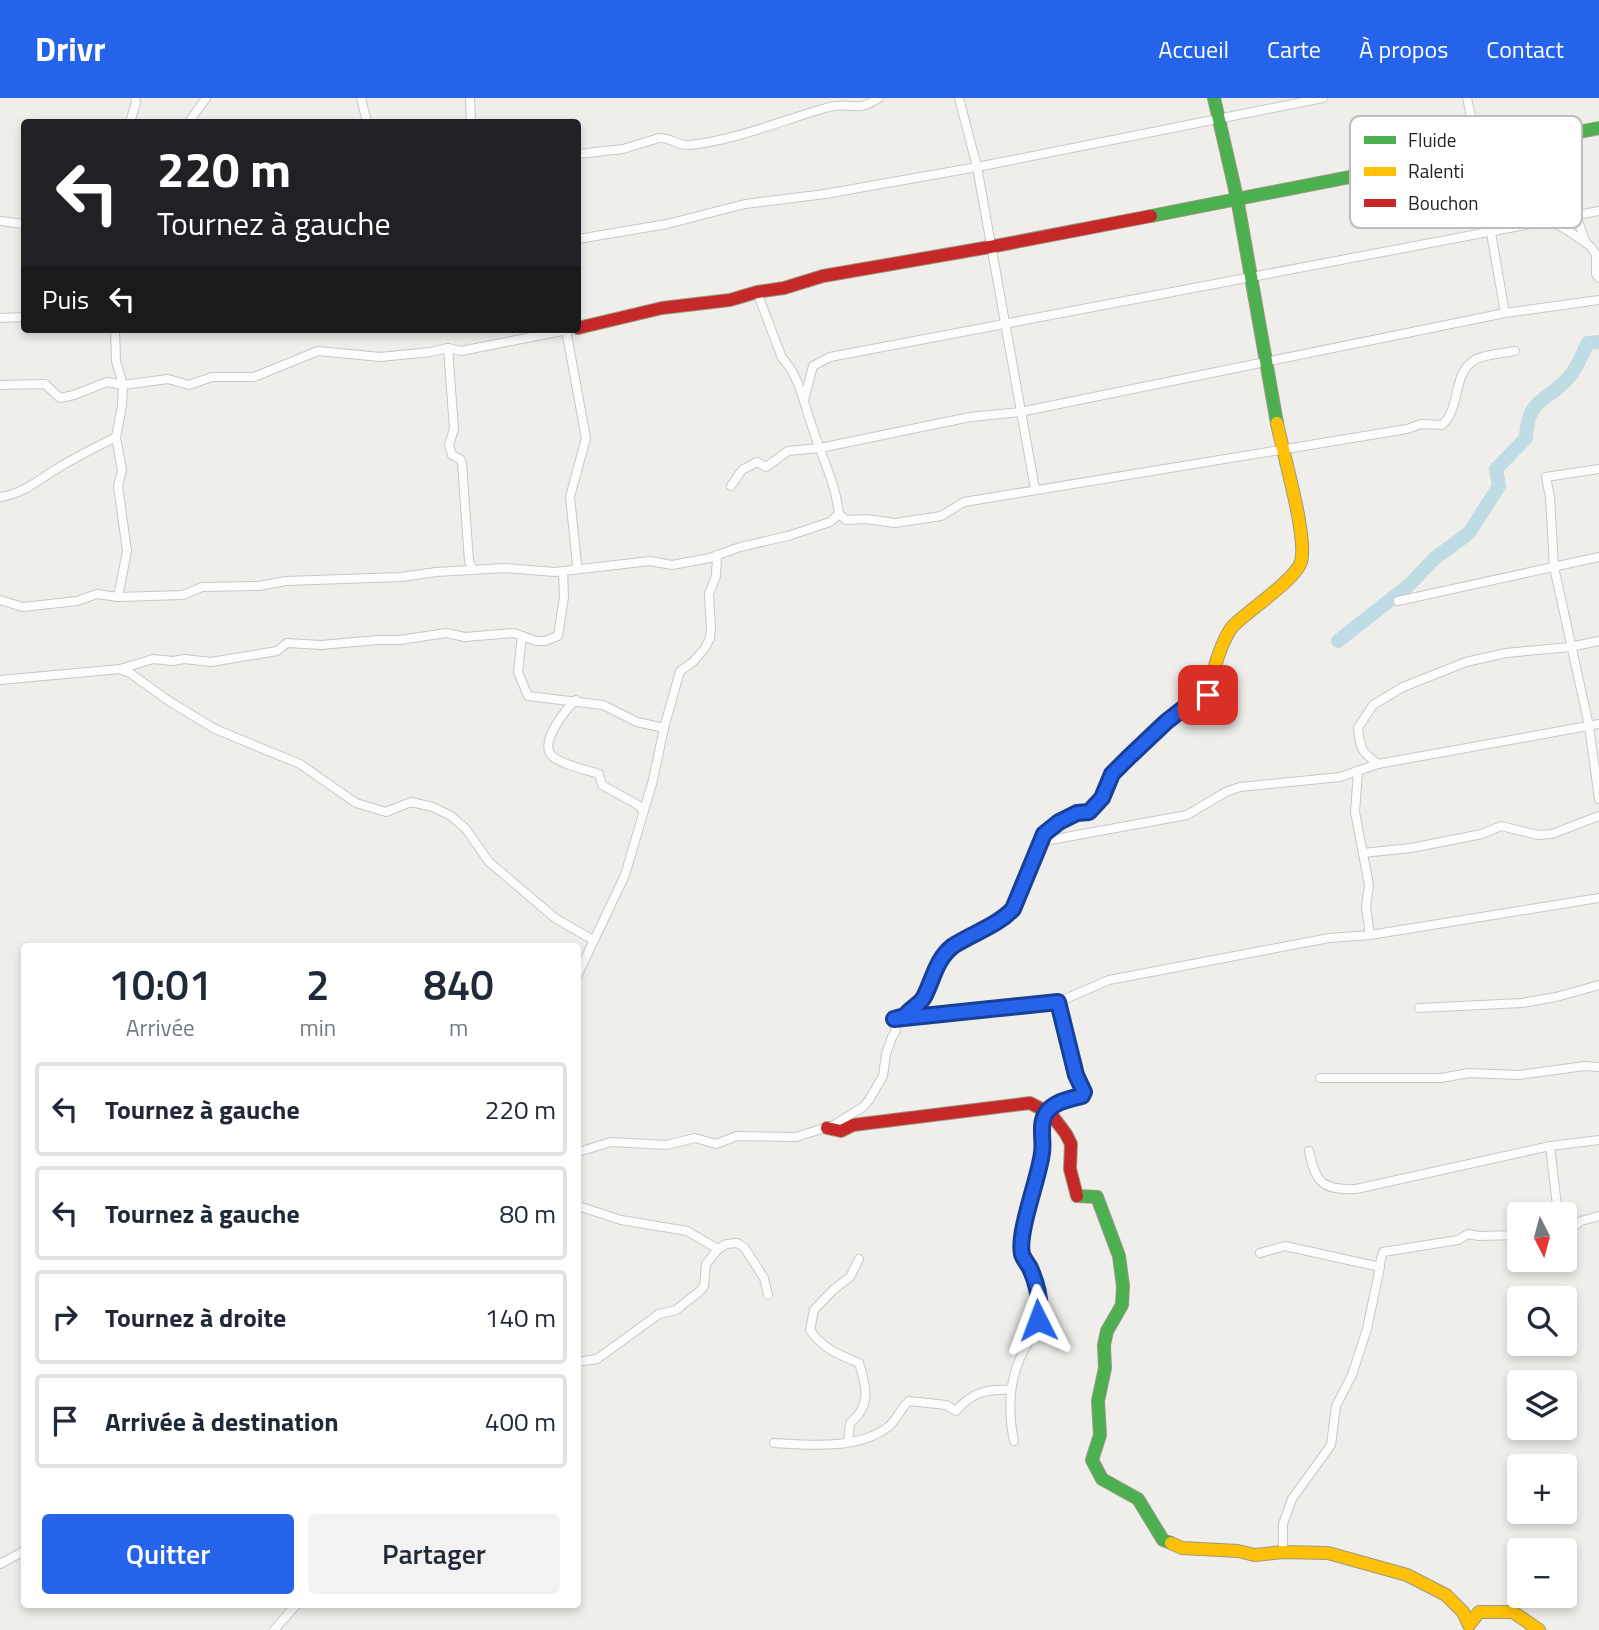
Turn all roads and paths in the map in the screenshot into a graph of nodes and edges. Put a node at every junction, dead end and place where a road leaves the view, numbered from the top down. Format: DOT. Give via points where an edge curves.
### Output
graph roads {
  1 [pos="135,98"];
  2 [pos="206,98"];
  3 [pos="361,98"];
  4 [pos="470,98"];
  5 [pos="880,98"];
  6 [pos="959,98"];
  7 [pos="1214,98"];
  8 [pos="1323,98"];
  9 [pos="1467,98"];
  10 [pos="1471,116"];
  11 [pos="1219,118"];
  12 [pos="132,119"];
  13 [pos="191,119"];
  14 [pos="366,119"];
  15 [pos="471,119"];
  16 [pos="581,154"];
  17 [pos="977,167"];
  18 [pos="1350,176"];
  19 [pos="1237,198"];
  20 [pos="0,221"];
  21 [pos="21,224"];
  22 [pos="1490,228"];
  23 [pos="1518,228"];
  24 [pos="1567,228"];
  25 [pos="1580,228"];
  26 [pos="1491,233"];
  27 [pos="581,238"];
  28 [pos="1586,243"];
  29 [pos="990,247"];
  30 [pos="1251,278"];
  31 [pos="1599,278"];
  32 [pos="757,292"];
  33 [pos="1599,300"];
  34 [pos="1505,313"];
  35 [pos="21,317"];
  36 [pos="0,318"];
  37 [pos="1004,326"];
  38 [pos="581,327"];
  39 [pos="115,333"];
  40 [pos="552,333"];
  41 [pos="573,333"];
  42 [pos="448,348"];
  43 [pos="1515,351"];
  44 [pos="1267,360"];
  45 [pos="0,385"];
  46 [pos="122,385"];
  47 [pos="804,400"];
  48 [pos="1020,412"];
  49 [pos="116,437"];
  50 [pos="820,448"];
  51 [pos="1282,449"];
  52 [pos="1599,469"];
  53 [pos="731,486"];
  54 [pos="1035,489"];
  55 [pos="0,497"];
  56 [pos="839,514"];
  57 [pos="717,555"];
  58 [pos="1599,557"];
  59 [pos="1553,567"];
  60 [pos="473,570"];
  61 [pos="575,570"];
  62 [pos="563,571"];
  63 [pos="118,597"];
  64 [pos="0,600"];
  65 [pos="1398,601"];
  66 [pos="522,636"];
  67 [pos="1599,641"];
  68 [pos="1570,647"];
  69 [pos="120,669"];
  70 [pos="0,680"];
  71 [pos="576,700"];
  72 [pos="1599,724"];
  73 [pos="1589,726"];
  74 [pos="664,728"];
  75 [pos="1378,764"];
  76 [pos="1358,771"];
  77 [pos="1599,799"];
  78 [pos="643,811"];
  79 [pos="1599,816"];
  80 [pos="1039,842"];
  81 [pos="1363,853"];
  82 [pos="1599,898"];
  83 [pos="1370,935"];
  84 [pos="593,940"];
  85 [pos="581,967"];
  86 [pos="1599,985"];
  87 [pos="1058,1002"];
  88 [pos="1419,1008"];
  89 [pos="894,1019"];
  90 [pos="1599,1067"];
  91 [pos="1320,1078"];
  92 [pos="1048,1111"];
  93 [pos="827,1128"];
  94 [pos="1599,1140"];
  95 [pos="1550,1146"];
  96 [pos="581,1151"];
  97 [pos="1309,1151"];
  98 [pos="1557,1202"];
  99 [pos="581,1207"];
  100 [pos="1599,1216"];
  101 [pos="1577,1224"];
  102 [pos="1507,1235"];
  103 [pos="718,1249"];
  104 [pos="1260,1253"];
  105 [pos="859,1259"];
  106 [pos="1378,1267"];
  107 [pos="768,1295"];
  108 [pos="581,1362"];
  109 [pos="1011,1390"];
  110 [pos="1013,1441"];
  111 [pos="848,1442"];
  112 [pos="774,1443"];
  113 [pos="1283,1552"];
  114 [pos="21,1553"];
  115 [pos="0,1564"];
  116 [pos="293,1608"];
  117 [pos="1468,1628"];
  118 [pos="274,1630"];
  119 [pos="1539,1630"];
  1 -- 12 [label="street"];
  2 -- 13 [label="street"];
  3 -- 14 [label="street"];
  4 -- 15 [label="street"];
  5 -- 16 [label="street" via="863,107 831,107 756,131 694,144 680,145 665,137 623,149"];
  6 -- 17 [label="street"];
  7 -- 11 [label="street"];
  8 -- 11 [label="street"];
  9 -- 10 [label="street"];
  11 -- 17 [label="street"];
  11 -- 19 [label="street"];
  17 -- 27 [label="street" via="745,204 667,224"];
  17 -- 29 [label="street"];
  18 -- 19 [label="street"];
  19 -- 29 [label="street"];
  19 -- 30 [label="street"];
  20 -- 21 [label="street"];
  22 -- 26 [label="street"];
  23 -- 26 [label="street"];
  24 -- 28 [label="street"];
  25 -- 28 [label="street"];
  26 -- 30 [label="street"];
  26 -- 34 [label="street"];
  28 -- 31 [label="street" via="1595,256"];
  29 -- 32 [label="street"];
  29 -- 37 [label="street"];
  30 -- 37 [label="street"];
  30 -- 44 [label="street"];
  32 -- 38 [label="street"];
  32 -- 47 [label="street"];
  33 -- 34 [label="street"];
  34 -- 44 [label="street"];
  35 -- 36 [label="street"];
  37 -- 47 [label="street" via="830,357 813,366"];
  37 -- 48 [label="street"];
  39 -- 46 [label="street"];
  40 -- 42 [label="street" via="461,351"];
  41 -- 61 [label="street" via="586,438 570,497"];
  42 -- 46 [label="street" via="380,357 318,351 254,377 212,377 189,385 159,379"];
  42 -- 60 [label="street" via="454,429 449,445 452,455 463,463"];
  43 -- 51 [label="street" via="1480,357 1462,370 1448,419 1442,425 1421,424"];
  44 -- 48 [label="street"];
  44 -- 51 [label="street"];
  45 -- 46 [label="street" via="45,384 60,398 107,382"];
  46 -- 49 [label="street"];
  47 -- 50 [label="street"];
  48 -- 50 [label="street" via="954,419"];
  48 -- 54 [label="street"];
  49 -- 55 [label="street" via="26,489"];
  49 -- 63 [label="street" via="127,551"];
  50 -- 53 [label="street" via="788,451 766,467 757,462 742,470"];
  50 -- 56 [label="street" via="837,493"];
  51 -- 54 [label="street"];
  51 -- 80 [label="street" via="1301,535 1300,565 1232,627 1208,695 1166,722 1128,758 1112,774 1102,798 1089,812 1059,822"];
  52 -- 59 [label="street" via="1546,477"];
  54 -- 56 [label="street" via="964,502 941,516 913,521 846,520"];
  56 -- 57 [label="street" via="830,522"];
  57 -- 61 [label="street" via="672,565 638,562"];
  57 -- 74 [label="street" via="709,594 710,638 693,662 680,671"];
  58 -- 59 [label="street"];
  59 -- 65 [label="street"];
  59 -- 68 [label="street"];
  60 -- 62 [label="street"];
  60 -- 63 [label="street" via="202,587 183,596"];
  61 -- 62 [label="street"];
  62 -- 66 [label="street" via="558,636 545,641"];
  63 -- 64 [label="street" via="97,594 23,607"];
  66 -- 69 [label="street" via="446,633 321,645 287,643 277,651 211,662 153,659"];
  66 -- 71 [label="street" via="518,672 528,696"];
  67 -- 68 [label="street"];
  68 -- 73 [label="street"];
  68 -- 75 [label="street" via="1466,662 1403,687 1373,705 1358,727 1360,747"];
  69 -- 70 [label="street"];
  69 -- 84 [label="street" via="215,729 300,764 356,803 386,812 417,802 451,816 501,872 555,918"];
  71 -- 74 [label="street"];
  71 -- 78 [label="street" via="554,729 552,756 599,774 602,785"];
  72 -- 73 [label="street"];
  73 -- 75 [label="street"];
  73 -- 77 [label="street"];
  74 -- 78 [label="street"];
  75 -- 76 [label="street"];
  76 -- 80 [label="street" via="1340,777 1240,787 1187,815"];
  76 -- 81 [label="street" via="1355,812"];
  78 -- 84 [label="street" via="625,875"];
  79 -- 81 [label="street" via="1552,834 1501,826 1424,846"];
  80 -- 89 [label="street" via="1013,909 951,948 936,967 922,1001"];
  81 -- 83 [label="street"];
  82 -- 83 [label="street"];
  83 -- 87 [label="street" via="1329,938 1109,980"];
  84 -- 85 [label="street"];
  86 -- 88 [label="street" via="1522,1003"];
  87 -- 89 [label="street"];
  87 -- 92 [label="street" via="1084,1092"];
  89 -- 93 [label="street" via="896,1031 883,1076 869,1100"];
  90 -- 91 [label="street" via="1519,1075"];
  92 -- 93 [label="street" via="1030,1103 853,1125 841,1131"];
  92 -- 109 [label="street" via="1042,1123 1044,1143 1022,1241 1022,1255 1035,1280 1041,1308"];
  92 -- 113 [label="street" via="1071,1144 1070,1169 1077,1196 1097,1197 1119,1256 1122,1305 1104,1345 1098,1401 1100,1435 1092,1460 1097,1472 1138,1499 1163,1540 1182,1548 1255,1555"];
  93 -- 96 [label="street" via="804,1136 737,1136 716,1144 695,1138 666,1145 611,1142"];
  94 -- 95 [label="street"];
  95 -- 97 [label="street" via="1383,1185 1334,1190 1323,1185"];
  95 -- 98 [label="street"];
  99 -- 103 [label="street" via="621,1220 687,1231"];
  100 -- 101 [label="street"];
  102 -- 106 [label="street" via="1468,1234 1383,1252"];
  103 -- 107 [label="street" via="737,1243 744,1247 764,1278"];
  103 -- 108 [label="street" via="706,1264 700,1291 597,1359"];
  104 -- 106 [label="street" via="1284,1246"];
  105 -- 111 [label="street" via="850,1276 814,1310 810,1330 818,1342 859,1363 866,1403 862,1414 850,1423"];
  106 -- 113 [label="street" via="1367,1329 1336,1406 1331,1445 1292,1499 1283,1524"];
  109 -- 110 [label="street"];
  109 -- 111 [label="street" via="974,1394 956,1411 946,1405 909,1401 885,1429 866,1440"];
  111 -- 112 [label="street"];
  113 -- 117 [label="street" via="1328,1553 1408,1575 1446,1595 1462,1612"];
  114 -- 115 [label="street"];
  116 -- 118 [label="street"];
  117 -- 119 [label="street" via="1479,1612 1513,1612"];
}
